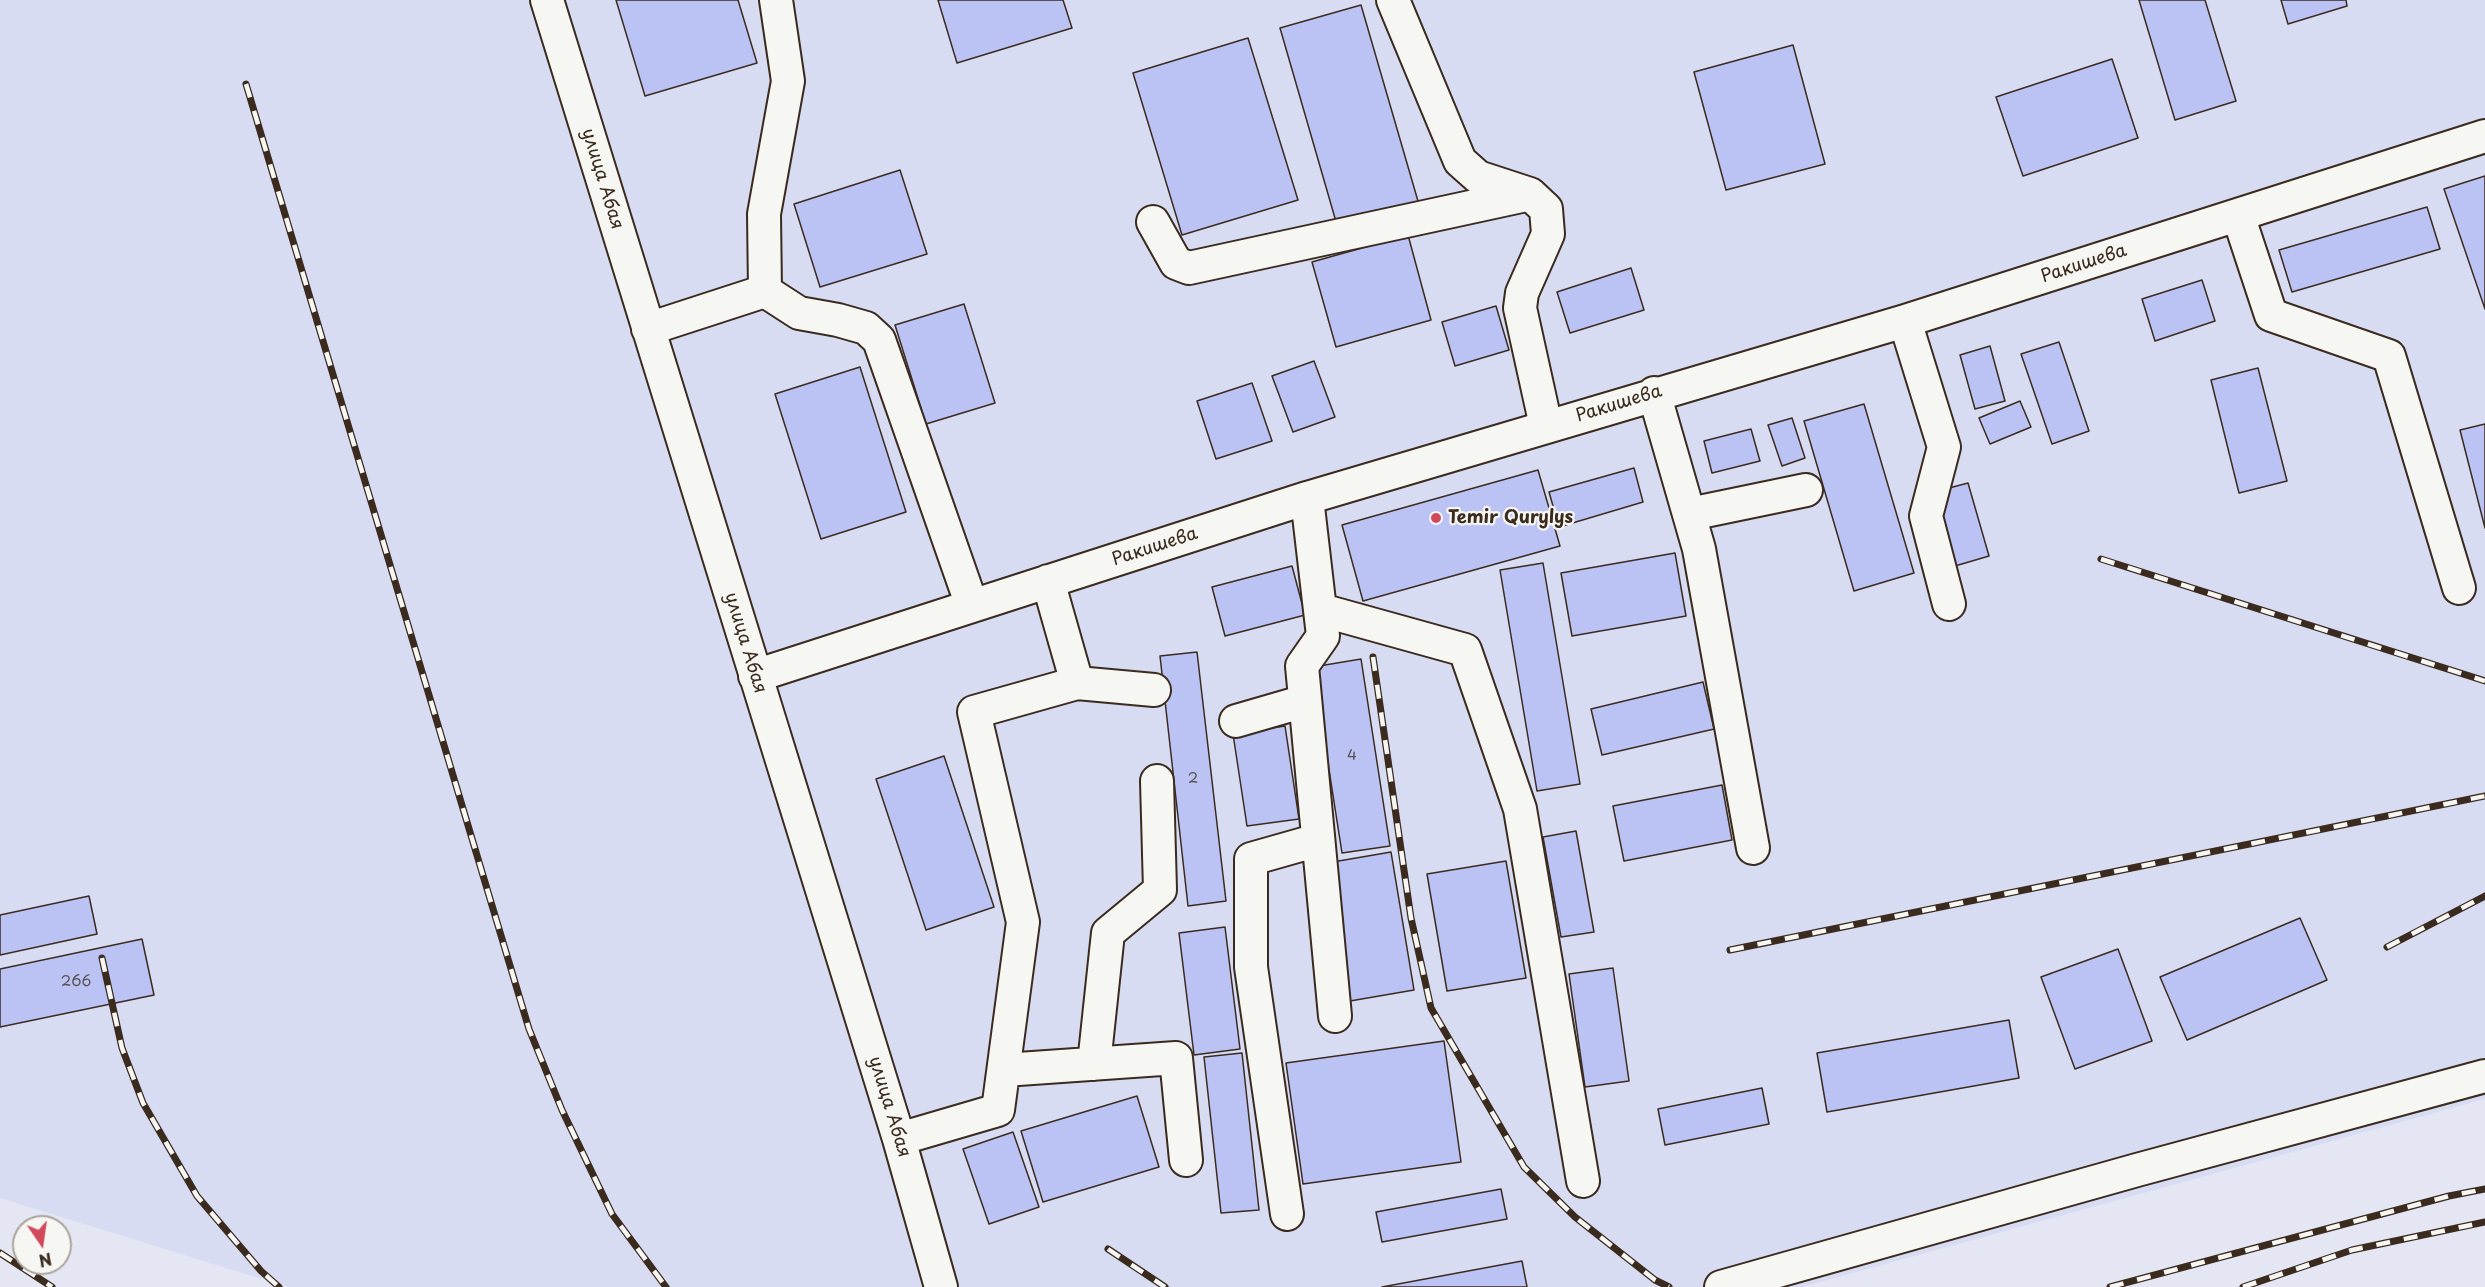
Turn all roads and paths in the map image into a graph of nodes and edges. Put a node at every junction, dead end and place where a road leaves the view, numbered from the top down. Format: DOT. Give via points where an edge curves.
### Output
graph roads {
  1 [pos="547,0"];
  2 [pos="776,0"];
  3 [pos="1393,0"];
  4 [pos="2485,136"];
  5 [pos="1530,194"];
  6 [pos="2238,215"];
  7 [pos="1153,222"];
  8 [pos="765,291"];
  9 [pos="1905,321"];
  10 [pos="648,328"];
  11 [pos="1654,393"];
  12 [pos="1546,426"];
  13 [pos="1806,490"];
  14 [pos="1306,498"];
  15 [pos="1690,514"];
  16 [pos="1048,581"];
  17 [pos="2459,588"];
  18 [pos="1949,604"];
  19 [pos="972,606"];
  20 [pos="1321,610"];
  21 [pos="755,676"];
  22 [pos="1077,683"];
  23 [pos="1154,690"];
  24 [pos="1305,701"];
  25 [pos="1236,721"];
  26 [pos="1157,781"];
  27 [pos="1318,840"];
  28 [pos="1753,848"];
  29 [pos="1335,1016"];
  30 [pos="1094,1064"];
  31 [pos="1004,1070"];
  32 [pos="2485,1076"];
  33 [pos="898,1139"];
  34 [pos="1186,1160"];
  35 [pos="1583,1181"];
  36 [pos="1287,1214"];
  37 [pos="941,1287"];
  38 [pos="1720,1287"];
  1 -- 10 [label="street, улица Абая"];
  2 -- 8 [label="street" via="788,81 764,214"];
  3 -- 5 [label="street" via="1460,161 1478,177"];
  4 -- 6 [label="street, Ракишева"];
  5 -- 7 [label="street" via="1189,268 1176,263"];
  5 -- 12 [label="street" via="1546,209 1548,234 1522,293 1520,308"];
  6 -- 9 [label="street, Ракишева"];
  6 -- 17 [label="street" via="2271,315 2389,356"];
  8 -- 10 [label="street"];
  8 -- 19 [label="street" via="799,313 866,328 879,340"];
  9 -- 11 [label="street, Ракишева"];
  9 -- 18 [label="street" via="1944,447 1926,516"];
  10 -- 21 [label="street, улица Абая"];
  11 -- 12 [label="street, Ракишева"];
  11 -- 15 [label="street"];
  12 -- 14 [label="street, Ракишева"];
  13 -- 15 [label="street"];
  14 -- 16 [label="street, Ракишева"];
  14 -- 20 [label="street"];
  15 -- 28 [label="street"];
  16 -- 19 [label="street, Ракишева"];
  16 -- 22 [label="street"];
  19 -- 21 [label="street, Ракишева"];
  20 -- 24 [label="street" via="1323,636 1302,666"];
  20 -- 35 [label="street" via="1466,650 1520,809"];
  21 -- 33 [label="street, улица Абая"];
  22 -- 23 [label="street"];
  22 -- 31 [label="street" via="974,711 1023,922"];
  24 -- 25 [label="street"];
  24 -- 27 [label="street"];
  26 -- 30 [label="street" via="1160,890 1108,933"];
  27 -- 29 [label="street"];
  27 -- 36 [label="street" via="1251,859 1251,967"];
  30 -- 31 [label="street"];
  30 -- 34 [label="street" via="1176,1058"];
  31 -- 33 [label="street" via="998,1110"];
  32 -- 38 [label="street"];
  33 -- 37 [label="street, улица Абая"];
}
